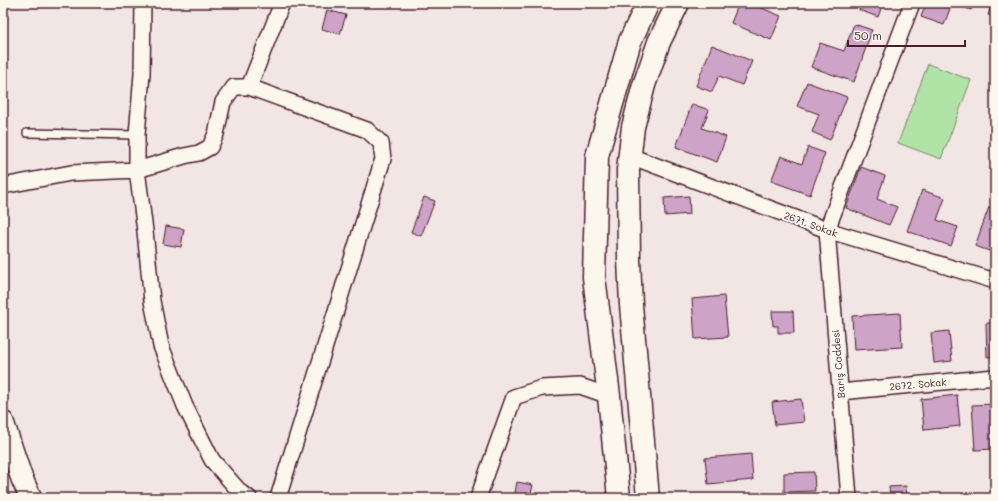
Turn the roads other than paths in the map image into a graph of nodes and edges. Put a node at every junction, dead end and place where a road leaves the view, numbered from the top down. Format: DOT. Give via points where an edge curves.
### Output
graph roads {
  1 [pos="143,3"];
  2 [pos="282,3"];
  3 [pos="648,3"];
  4 [pos="678,3"];
  5 [pos="912,3"];
  6 [pos="249,87"];
  7 [pos="27,133"];
  8 [pos="138,135"];
  9 [pos="630,156"];
  10 [pos="137,170"];
  11 [pos="3,186"];
  12 [pos="827,230"];
  13 [pos="995,281"];
  14 [pos="995,377"];
  15 [pos="840,392"];
  16 [pos="609,396"];
  17 [pos="3,422"];
  18 [pos="31,498"];
  19 [pos="249,498"];
  20 [pos="278,498"];
  21 [pos="478,498"];
  22 [pos="620,498"];
  23 [pos="648,498"];
  24 [pos="849,498"];
  1 -- 8 [label="street"];
  2 -- 6 [label="street"];
  3 -- 16 [label="main road" via="630,41 597,156 594,277"];
  4 -- 9 [label="main road" via="659,42 644,85 633,127"];
  5 -- 12 [label="street"];
  6 -- 10 [label="street" via="234,87 223,102 216,134 210,147 199,153"];
  6 -- 20 [label="street" via="367,130 381,143 383,159"];
  7 -- 8 [label="lane"];
  8 -- 10 [label="street"];
  9 -- 12 [label="street, 2671. Sokak"];
  9 -- 23 [label="main road" via="629,259"];
  10 -- 11 [label="street" via="71,173"];
  10 -- 19 [label="street" via="146,231 152,301 161,346 185,406 212,460 241,493"];
  12 -- 13 [label="street, 2671. Sokak"];
  12 -- 15 [label="street, Barış Caddesi"];
  14 -- 15 [label="street, 2672. Sokak"];
  15 -- 24 [label="street, Barış Caddesi"];
  16 -- 21 [label="street" via="580,386 542,388 514,397"];
  16 -- 22 [label="main road"];
  17 -- 18 [label="street"];
}
